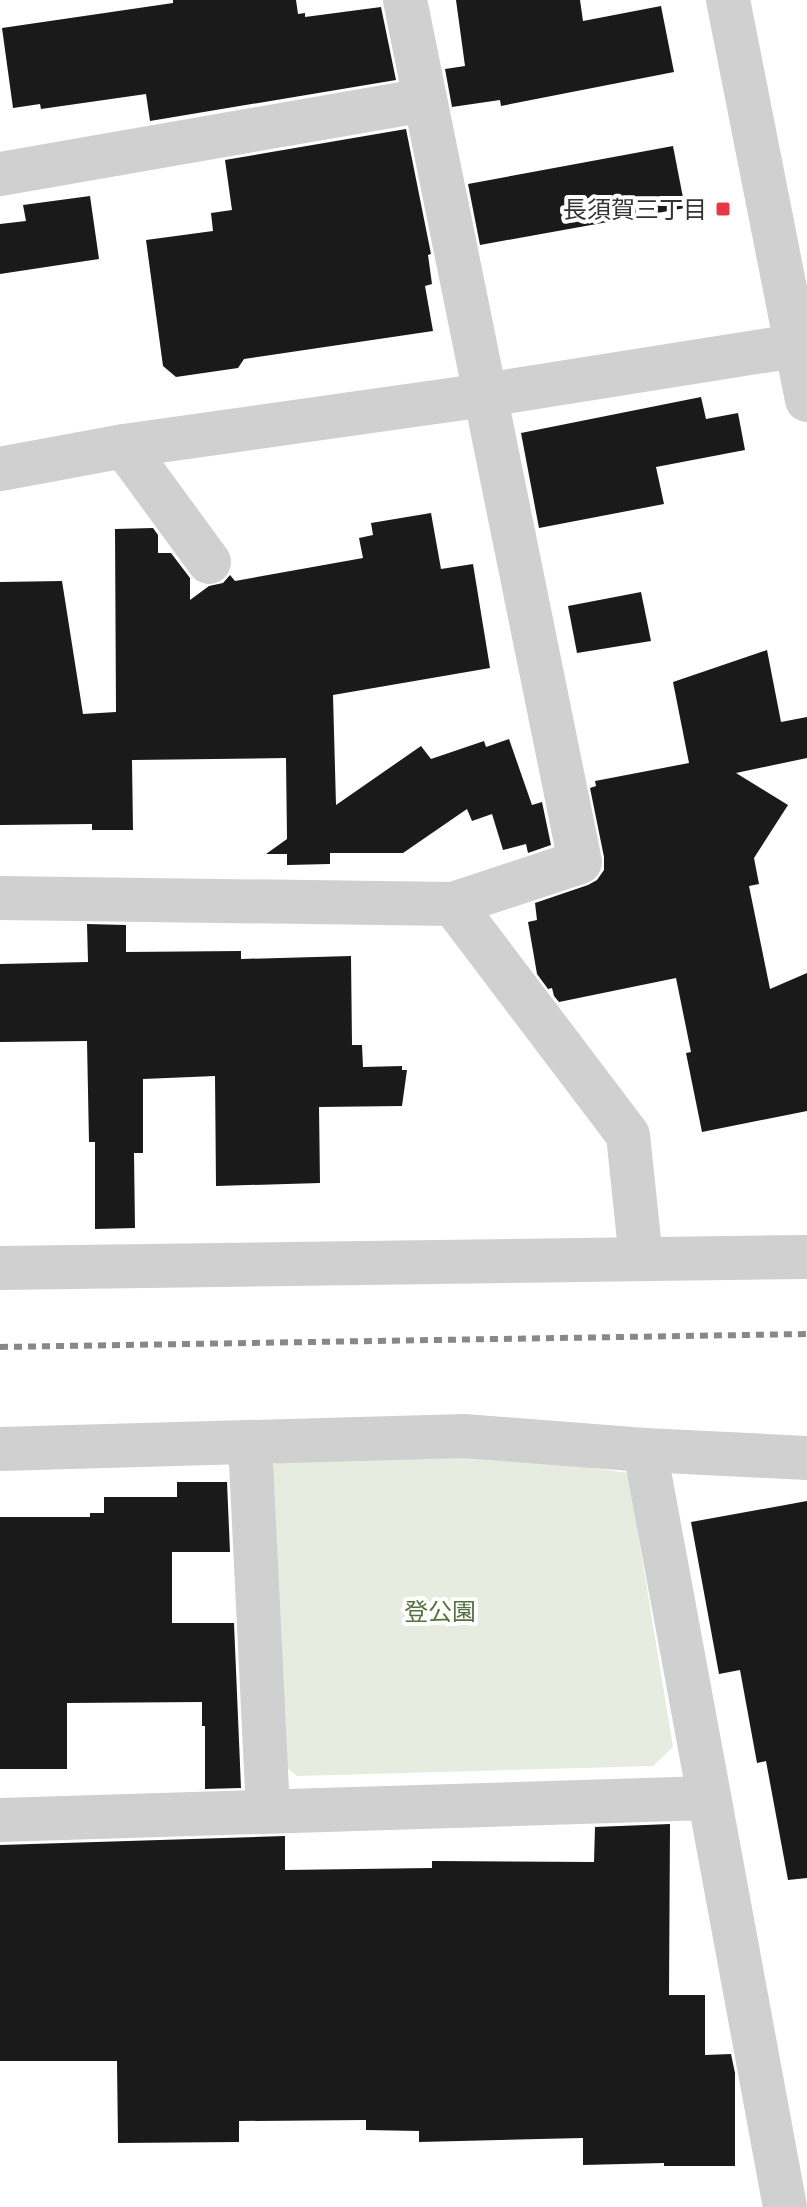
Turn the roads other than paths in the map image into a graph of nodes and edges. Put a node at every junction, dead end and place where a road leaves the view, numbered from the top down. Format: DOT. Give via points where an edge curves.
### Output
graph roads {
  1 [pos="405,0"];
  2 [pos="728,0"];
  3 [pos="425,100"];
  4 [pos="0,174"];
  5 [pos="802,345"];
  6 [pos="485,395"];
  7 [pos="807,400"];
  8 [pos="124,446"];
  9 [pos="0,469"];
  10 [pos="209,562"];
  11 [pos="0,898"];
  12 [pos="453,904"];
  13 [pos="807,1257"];
  14 [pos="641,1259"];
  15 [pos="0,1268"];
  16 [pos="250,1442"];
  17 [pos="0,1449"];
  18 [pos="645,1450"];
  19 [pos="807,1458"];
  20 [pos="709,1798"];
  21 [pos="268,1811"];
  22 [pos="0,1820"];
  23 [pos="785,2207"];
  1 -- 3 [label="street"];
  2 -- 5 [label="street"];
  3 -- 4 [label="street"];
  3 -- 6 [label="street"];
  5 -- 6 [label="street"];
  5 -- 7 [label="street"];
  6 -- 8 [label="street"];
  6 -- 12 [label="street" via="580,862"];
  8 -- 9 [label="street"];
  8 -- 10 [label="street"];
  11 -- 12 [label="street"];
  12 -- 14 [label="street" via="628,1135"];
  13 -- 14 [label="street"];
  14 -- 15 [label="street"];
  16 -- 17 [label="street"];
  16 -- 18 [label="street" via="464,1436"];
  16 -- 21 [label="street"];
  18 -- 19 [label="street"];
  18 -- 20 [label="street"];
  20 -- 21 [label="street"];
  20 -- 23 [label="street"];
  21 -- 22 [label="street"];
}
